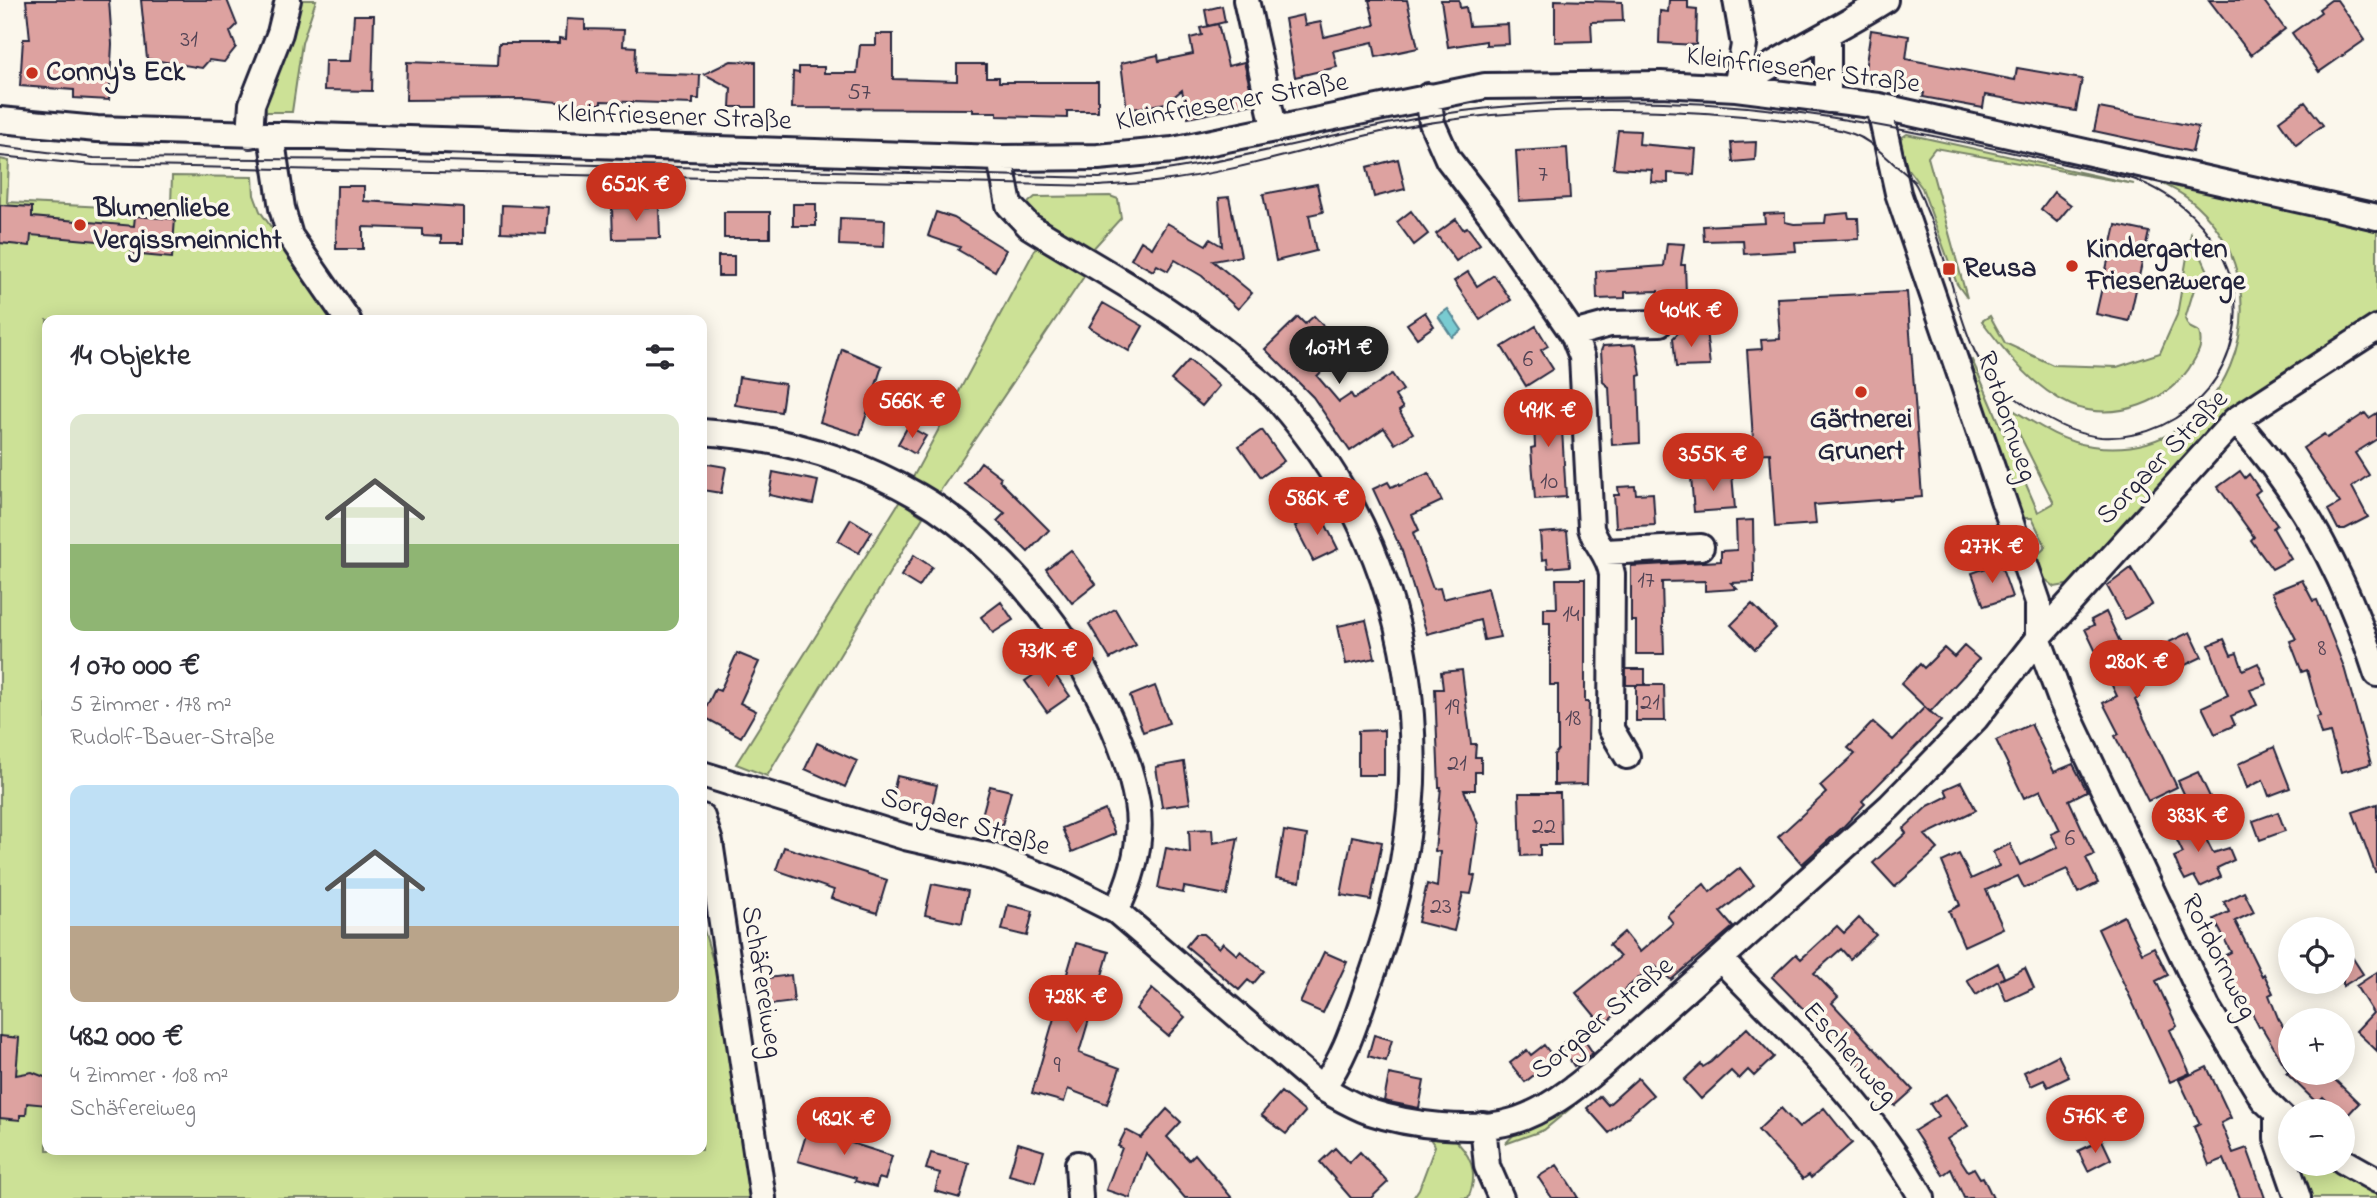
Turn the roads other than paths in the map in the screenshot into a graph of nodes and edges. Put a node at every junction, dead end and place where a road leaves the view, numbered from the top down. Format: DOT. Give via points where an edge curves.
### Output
graph roads {
  1 [pos="288,0"];
  2 [pos="1247,0"];
  3 [pos="1736,0"];
  4 [pos="1885,0"];
  5 [pos="1828,36"];
  6 [pos="1736,88"];
  7 [pos="1427,96"];
  8 [pos="1828,100"];
  9 [pos="1879,106"];
  10 [pos="0,120"];
  11 [pos="1274,127"];
  12 [pos="261,135"];
  13 [pos="1000,158"];
  14 [pos="2377,217"];
  15 [pos="344,315"];
  16 [pos="1660,323"];
  17 [pos="2377,328"];
  18 [pos="1573,334"];
  19 [pos="2235,419"];
  20 [pos="707,433"];
  21 [pos="1701,547"];
  22 [pos="1606,552"];
  23 [pos="2038,638"];
  24 [pos="2377,674"];
  25 [pos="1627,756"];
  26 [pos="707,778"];
  27 [pos="707,833"];
  28 [pos="1116,911"];
  29 [pos="1720,959"];
  30 [pos="1322,1087"];
  31 [pos="2278,1113"];
  32 [pos="1483,1125"];
  33 [pos="1078,1164"];
  34 [pos="2355,1168"];
  35 [pos="2290,1176"];
  36 [pos="2377,1180"];
  37 [pos="1493,1194"];
  38 [pos="763,1198"];
  39 [pos="1080,1198"];
  40 [pos="1922,1198"];
  41 [pos="2298,1198"];
  1 -- 12 [label="street" via="252,104"];
  2 -- 11 [label="street"];
  3 -- 6 [label="street" via="1744,46"];
  4 -- 5 [label="street"];
  5 -- 6 [label="street" via="1769,65"];
  5 -- 8 [label="street"];
  6 -- 7 [label="street, Kleinfriesener Straße" via="1574,82 1485,86"];
  6 -- 8 [label="street, Kleinfriesener Straße"];
  7 -- 11 [label="street, Kleinfriesener Straße"];
  7 -- 18 [label="street" via="1432,123 1448,159"];
  8 -- 9 [label="street, Kleinfriesener Straße"];
  9 -- 14 [label="street, Kleinfriesener Straße"];
  9 -- 23 [label="street, Rotdornweg" via="1898,193 2038,602"];
  10 -- 12 [label="street, Kleinfriesener Straße"];
  11 -- 13 [label="street, Kleinfriesener Straße" via="1173,150 1098,157"];
  12 -- 13 [label="street, Kleinfriesener Straße"];
  12 -- 15 [label="street" via="289,236"];
  13 -- 30 [label="street" via="1009,205 1029,226 1186,320 1279,400 1356,513 1388,591 1411,704 1412,808 1396,900 1382,947 1339,1065"];
  16 -- 18 [label="street" via="1610,324"];
  17 -- 19 [label="street, Sorgaer Straße"];
  18 -- 22 [label="street" via="1585,374 1591,527"];
  19 -- 23 [label="street, Sorgaer Straße"];
  19 -- 24 [label="street" via="2304,511 2333,563"];
  20 -- 28 [label="street" via="782,441 884,477 970,534 1033,595 1082,666 1128,771 1137,805 1137,846 1130,883"];
  21 -- 22 [label="street"];
  22 -- 25 [label="street" via="1612,575 1611,729"];
  23 -- 29 [label="street, Sorgaer Straße" via="1976,718 1890,806"];
  23 -- 31 [label="street, Rotdornweg" via="2061,700 2207,1007 2243,1069"];
  26 -- 28 [label="street, Sorgaer Straße" via="905,837 994,857"];
  27 -- 38 [label="street, Schäfereiweg"];
  28 -- 30 [label="street, Sorgaer Straße"];
  29 -- 32 [label="street, Sorgaer Straße" via="1575,1087 1511,1122"];
  29 -- 40 [label="street, Eschenweg" via="1879,1132"];
  30 -- 32 [label="street, Sorgaer Straße" via="1383,1115 1424,1124"];
  32 -- 37 [label="street"];
  33 -- 39 [label="street"];
  34 -- 36 [label="street"];
  35 -- 41 [label="street, Rotdornweg"];
}
